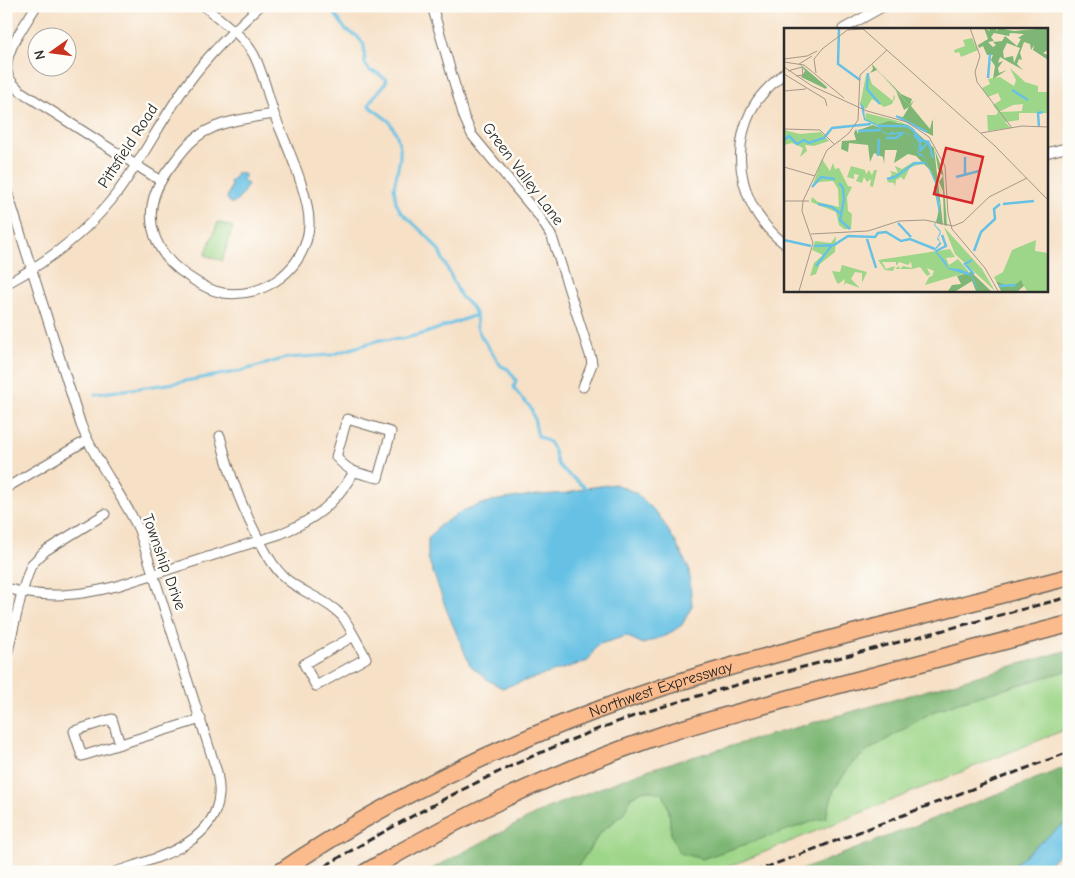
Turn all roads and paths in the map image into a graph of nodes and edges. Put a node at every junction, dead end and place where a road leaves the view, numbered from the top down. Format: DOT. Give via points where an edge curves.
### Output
graph roads {
  1 [pos="36,6"];
  2 [pos="204,6"];
  3 [pos="260,6"];
  4 [pos="432,6"];
  5 [pos="884,6"];
  6 [pos="845,28"];
  7 [pos="233,31"];
  8 [pos="784,73"];
  9 [pos="274,114"];
  10 [pos="1069,147"];
  11 [pos="1048,152"];
  12 [pos="136,164"];
  13 [pos="161,181"];
  14 [pos="6,188"];
  15 [pos="784,243"];
  16 [pos="33,270"];
  17 [pos="6,284"];
  18 [pos="583,387"];
  19 [pos="220,436"];
  20 [pos="87,440"];
  21 [pos="354,472"];
  22 [pos="6,488"];
  23 [pos="105,514"];
  24 [pos="259,540"];
  25 [pos="154,574"];
  26 [pos="1069,577"];
  27 [pos="6,588"];
  28 [pos="22,592"];
  29 [pos="1069,624"];
  30 [pos="354,636"];
  31 [pos="6,659"];
  32 [pos="201,719"];
  33 [pos="120,744"];
  34 [pos="115,872"];
  35 [pos="280,872"];
  36 [pos="366,872"];
  1 -- 12 [label="street" via="9,53 7,66 11,81 20,91"];
  2 -- 7 [label="street"];
  3 -- 7 [label="street, Pittsfield Road"];
  4 -- 18 [label="street, Green Valley Lane" via="459,102 472,135 542,221 557,248 592,358"];
  5 -- 6 [label="street"];
  7 -- 9 [label="street" via="254,55"];
  7 -- 12 [label="street, Pittsfield Road" via="186,86"];
  8 -- 15 [label="street" via="752,109 742,136 740,160 742,180 752,206 768,229"];
  9 -- 13 [label="street" via="237,120 206,131 186,147"];
  9 -- 13 [label="street" via="304,193 309,226 297,261 270,285 249,292 223,292 195,281 171,263 159,247 152,227 153,203"];
  10 -- 11 [label="street"];
  12 -- 13 [label="street"];
  12 -- 16 [label="street, Pittsfield Road" via="90,223"];
  14 -- 16 [label="street, Township Drive"];
  16 -- 17 [label="street, Pittsfield Road"];
  16 -- 20 [label="street, Township Drive"];
  19 -- 24 [label="street" via="232,482"];
  20 -- 22 [label="street"];
  20 -- 25 [label="street, Township Drive" via="140,530"];
  21 -- 21 [label="street" via="336,457 347,419 391,432 378,478"];
  21 -- 24 [label="street" via="342,492 320,512 295,528"];
  23 -- 28 [label="street" via="36,559"];
  24 -- 25 [label="street"];
  24 -- 30 [label="street" via="277,571 336,610"];
  25 -- 28 [label="street" via="83,594 56,596"];
  25 -- 32 [label="street, Township Drive"];
  26 -- 35 [label="highway, Northwest Expressway" via="704,674 597,710 490,754 408,795"];
  27 -- 28 [label="street"];
  28 -- 31 [label="street"];
  29 -- 36 [label="highway" via="821,689 652,738 512,795 432,833"];
  30 -- 30 [label="street" via="304,664 316,686 366,658"];
  32 -- 33 [label="street"];
  32 -- 34 [label="street, Township Drive" via="219,786 220,795 214,815 201,831 174,850"];
  33 -- 33 [label="street" via="112,719 74,731 82,756"];
}
